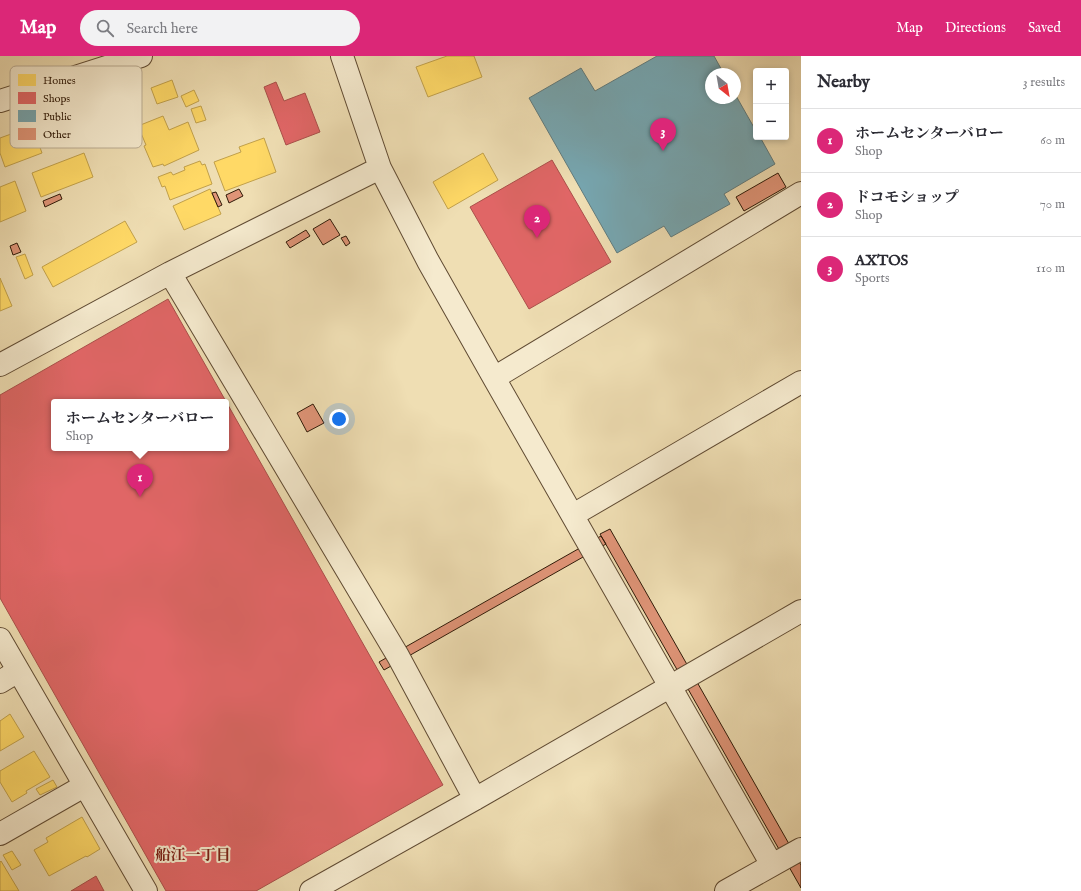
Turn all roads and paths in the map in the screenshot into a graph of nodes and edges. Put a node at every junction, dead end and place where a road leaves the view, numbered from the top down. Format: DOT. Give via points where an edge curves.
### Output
graph roads {
  1 [pos="141,56"];
  2 [pos="342,56"];
  3 [pos="110,66"];
  4 [pos="10,98"];
  5 [pos="0,101"];
  6 [pos="380,168"];
  7 [pos="801,193"];
  8 [pos="170,274"];
  9 [pos="0,365"];
  10 [pos="494,378"];
  11 [pos="801,382"];
  12 [pos="573,515"];
  13 [pos="801,611"];
  14 [pos="0,639"];
  15 [pos="9,676"];
  16 [pos="671,685"];
  17 [pos="84,786"];
  18 [pos="475,799"];
  19 [pos="0,834"];
  20 [pos="801,849"];
  21 [pos="772,865"];
  22 [pos="146,891"];
  23 [pos="310,891"];
  24 [pos="726,891"];
  1 -- 3 [label="street"];
  2 -- 6 [label="street"];
  4 -- 5 [label="street"];
  6 -- 8 [label="street"];
  6 -- 10 [label="street" via="428,261"];
  7 -- 10 [label="street"];
  8 -- 9 [label="street"];
  8 -- 18 [label="street" via="398,656"];
  10 -- 12 [label="street"];
  11 -- 12 [label="street"];
  12 -- 16 [label="street"];
  13 -- 16 [label="street"];
  14 -- 15 [label="street"];
  15 -- 17 [label="street"];
  16 -- 18 [label="street"];
  16 -- 21 [label="street"];
  17 -- 19 [label="street"];
  17 -- 22 [label="street"];
  18 -- 23 [label="street"];
  20 -- 21 [label="street"];
  21 -- 24 [label="street"];
}
